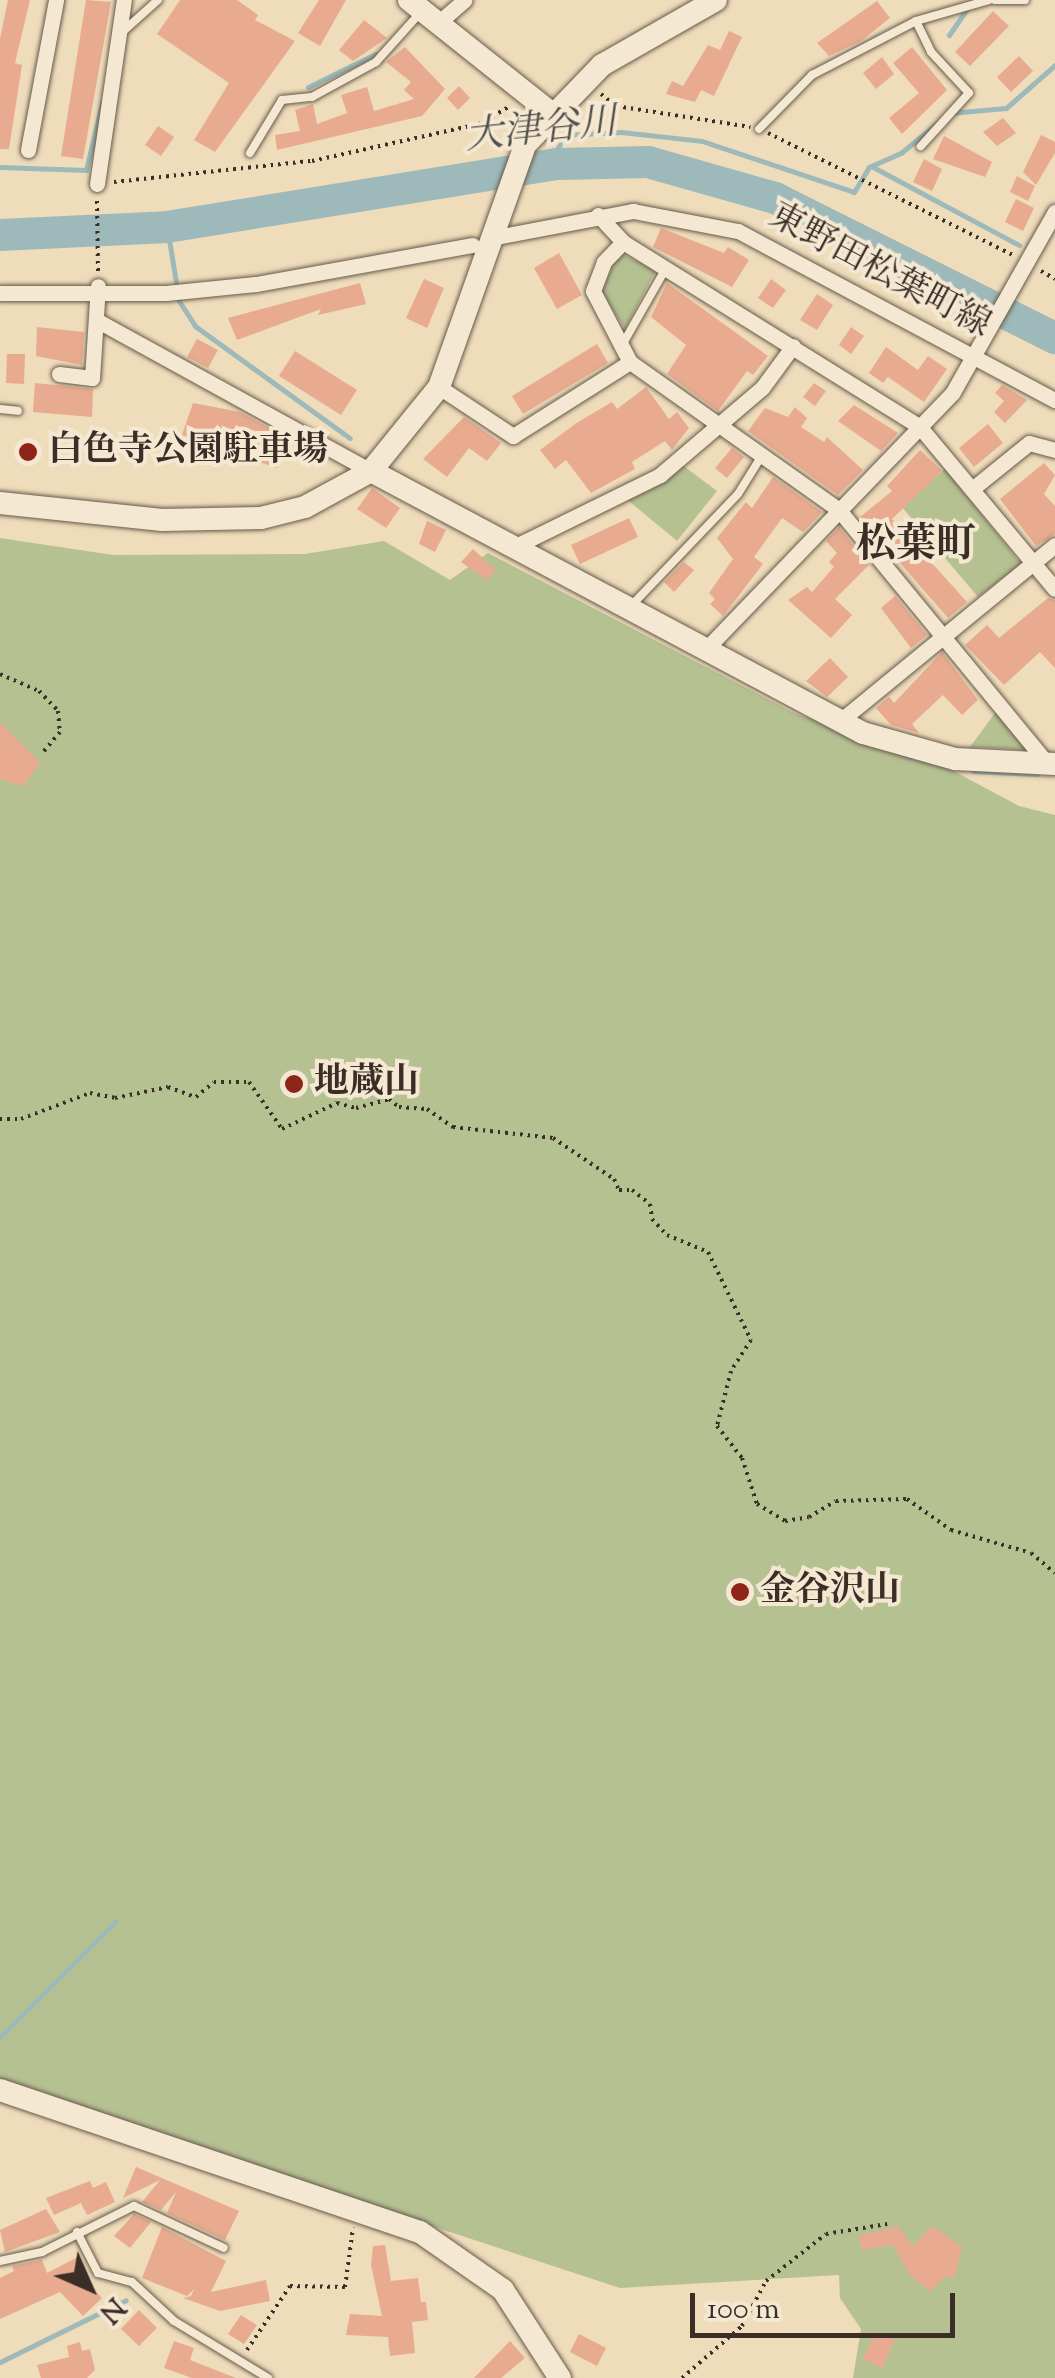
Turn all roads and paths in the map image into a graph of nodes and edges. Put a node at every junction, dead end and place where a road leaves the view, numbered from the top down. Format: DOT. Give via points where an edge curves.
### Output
graph roads {
  1 [pos="56,0"];
  2 [pos="124,0"];
  3 [pos="158,0"];
  4 [pos="464,0"];
  5 [pos="716,0"];
  6 [pos="992,0"];
  7 [pos="1024,0"];
  8 [pos="423,11"];
  9 [pos="916,21"];
  10 [pos="115,39"];
  11 [pos="598,90"];
  12 [pos="510,106"];
  13 [pos="550,113"];
  14 [pos="759,129"];
  15 [pos="921,146"];
  16 [pos="28,150"];
  17 [pos="250,153"];
  18 [pos="97,184"];
  19 [pos="1055,212"];
  20 [pos="598,215"];
  21 [pos="487,236"];
  22 [pos="623,242"];
  23 [pos="1026,265"];
  24 [pos="666,268"];
  25 [pos="99,290"];
  26 [pos="0,293"];
  27 [pos="98,321"];
  28 [pos="792,346"];
  29 [pos="620,348"];
  30 [pos="978,357"];
  31 [pos="630,362"];
  32 [pos="59,374"];
  33 [pos="439,387"];
  34 [pos="1055,400"];
  35 [pos="0,408"];
  36 [pos="18,411"];
  37 [pos="722,424"];
  38 [pos="920,426"];
  39 [pos="1055,450"];
  40 [pos="764,453"];
  41 [pos="371,470"];
  42 [pos="972,489"];
  43 [pos="0,503"];
  44 [pos="839,510"];
  45 [pos="516,546"];
  46 [pos="1055,546"];
  47 [pos="1034,563"];
  48 [pos="1055,589"];
  49 [pos="630,608"];
  50 [pos="943,637"];
  51 [pos="706,649"];
  52 [pos="0,674"];
  53 [pos="840,721"];
  54 [pos="44,751"];
  55 [pos="1052,764"];
  56 [pos="0,1119"];
  57 [pos="1055,1574"];
  58 [pos="0,2090"];
  59 [pos="358,2209"];
  60 [pos="887,2224"];
  61 [pos="77,2232"];
  62 [pos="224,2248"];
  63 [pos="0,2261"];
  64 [pos="240,2360"];
  65 [pos="268,2378"];
  66 [pos="560,2378"];
  67 [pos="682,2378"];
  1 -- 16 [label="street"];
  2 -- 10 [label="street"];
  3 -- 10 [label="lane"];
  4 -- 8 [label="street"];
  5 -- 13 [label="street" via="602,65"];
  6 -- 7 [label="lane"];
  6 -- 9 [label="lane"];
  8 -- 13 [label="street"];
  8 -- 17 [label="lane" via="376,62 312,97 282,100"];
  9 -- 14 [label="lane" via="812,75"];
  9 -- 15 [label="lane" via="932,52 970,93"];
  10 -- 18 [label="street"];
  11 -- 14 [label="path" via="616,106"];
  12 -- 18 [label="path" via="479,124 312,160"];
  13 -- 21 [label="street" via="526,145"];
  14 -- 23 [label="path"];
  18 -- 25 [label="path"];
  19 -- 23 [label="street"];
  20 -- 21 [label="street, 東野田松葉町線"];
  20 -- 22 [label="street"];
  20 -- 30 [label="street, 東野田松葉町線" via="672,214 738,231"];
  21 -- 25 [label="street, 東野田松葉町線" via="256,284"];
  21 -- 33 [label="street"];
  22 -- 24 [label="street"];
  22 -- 29 [label="street" via="604,262 594,291"];
  23 -- 30 [label="street"];
  24 -- 28 [label="street"];
  24 -- 29 [label="lane"];
  25 -- 26 [label="street, 東野田松葉町線"];
  25 -- 27 [label="street"];
  27 -- 32 [label="street" via="92,378"];
  27 -- 41 [label="street"];
  28 -- 37 [label="street" via="762,388"];
  28 -- 38 [label="street"];
  29 -- 31 [label="street"];
  30 -- 34 [label="street, 東野田松葉町線"];
  30 -- 38 [label="street"];
  31 -- 33 [label="street" via="513,436"];
  31 -- 37 [label="street"];
  33 -- 41 [label="street"];
  35 -- 36 [label="lane"];
  37 -- 40 [label="street"];
  37 -- 45 [label="street" via="660,475"];
  38 -- 42 [label="street"];
  38 -- 44 [label="street"];
  39 -- 42 [label="street" via="1041,441 1029,443"];
  40 -- 44 [label="street"];
  40 -- 49 [label="lane" via="738,494"];
  41 -- 43 [label="street" via="304,506 260,518 162,520"];
  41 -- 45 [label="street"];
  42 -- 47 [label="street"];
  44 -- 50 [label="street"];
  44 -- 51 [label="street"];
  45 -- 49 [label="street"];
  46 -- 47 [label="street"];
  47 -- 48 [label="street"];
  47 -- 50 [label="street"];
  49 -- 51 [label="street"];
  50 -- 53 [label="street"];
  50 -- 55 [label="street"];
  51 -- 53 [label="street"];
  52 -- 54 [label="path" via="39,691 58,711 60,732"];
  53 -- 55 [label="street" via="911,751"];
  56 -- 57 [label="path" via="21,1119 90,1093 115,1098 168,1087 196,1097 214,1082 250,1082 282,1128 337,1103 356,1108 389,1099 399,1107 427,1109 453,1127 553,1138 594,1162 619,1190 632,1190 650,1204 652,1219 667,1235 708,1252 750,1340 731,1371 717,1426 742,1458 757,1504 784,1521 809,1517 836,1501 907,1500 951,1530 1032,1553"];
  58 -- 59 [label="street"];
  59 -- 64 [label="path" via="346,2287 290,2286"];
  59 -- 66 [label="street" via="420,2232 475,2266 525,2316"];
  60 -- 67 [label="path" via="826,2234 766,2281 742,2326"];
  61 -- 62 [label="lane" via="134,2206"];
  61 -- 63 [label="lane" via="42,2252"];
  61 -- 64 [label="lane" via="98,2273 132,2282 174,2321"];
  64 -- 65 [label="lane"];
}
